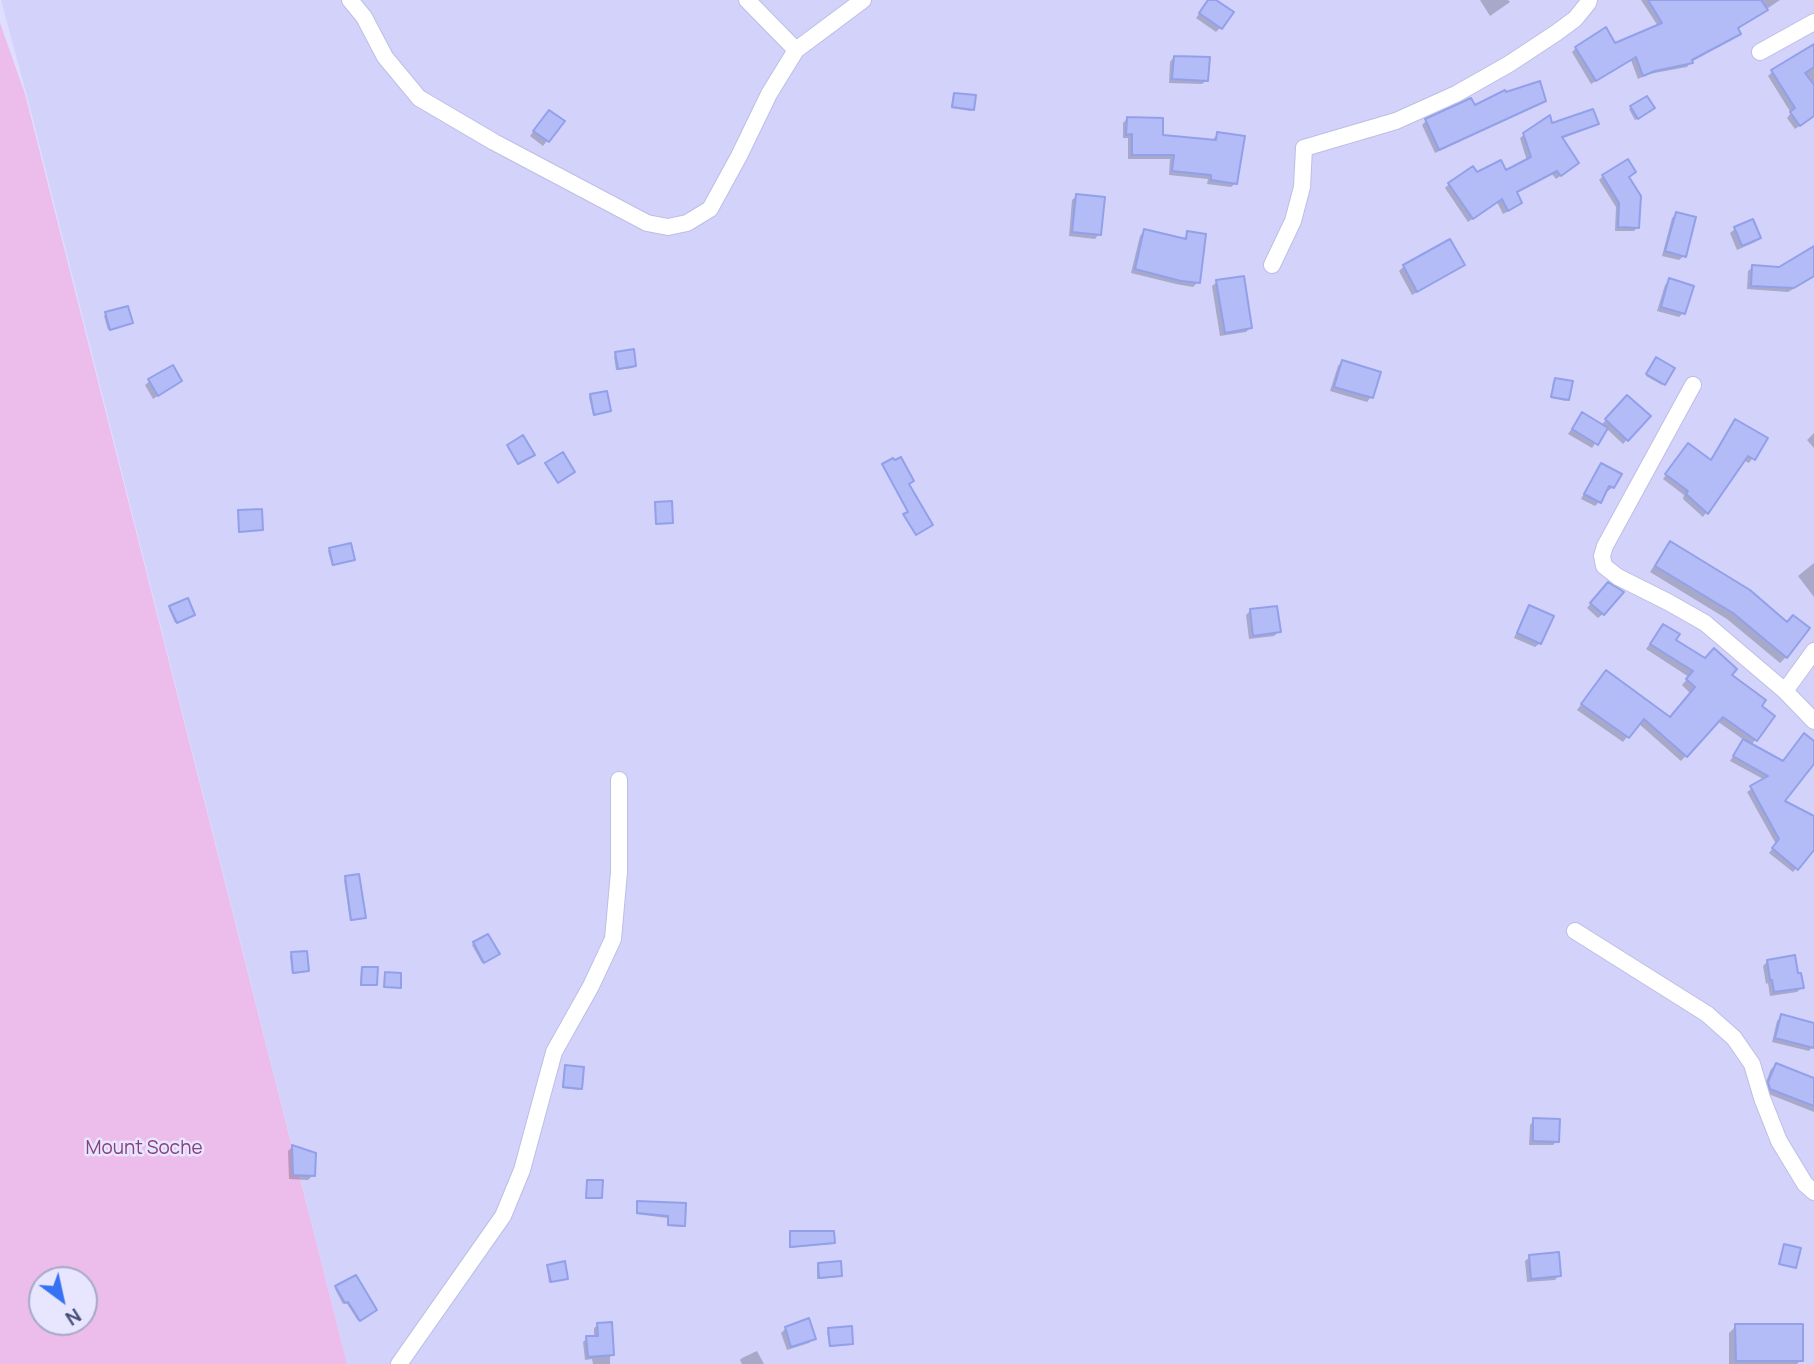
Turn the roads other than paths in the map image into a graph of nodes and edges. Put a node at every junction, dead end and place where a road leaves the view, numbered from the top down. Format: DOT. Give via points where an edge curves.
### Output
graph roads {
  1 [pos="350,0"];
  2 [pos="747,0"];
  3 [pos="863,0"];
  4 [pos="1589,0"];
  5 [pos="1814,22"];
  6 [pos="796,50"];
  7 [pos="1760,52"];
  8 [pos="1272,265"];
  9 [pos="1693,385"];
  10 [pos="1814,651"];
  11 [pos="1785,691"];
  12 [pos="1814,721"];
  13 [pos="619,780"];
  14 [pos="1575,931"];
  15 [pos="1814,1192"];
  16 [pos="399,1364"];
  1 -- 6 [label="street" via="385,57 419,99 647,223 668,227 687,223 710,209"];
  2 -- 6 [label="street"];
  3 -- 6 [label="street"];
  4 -- 8 [label="street" via="1575,19 1556,33 1455,94 1396,121 1304,148 1302,187 1293,221"];
  5 -- 7 [label="street"];
  9 -- 11 [label="street" via="1605,546 1604,566 1618,578 1706,624"];
  10 -- 11 [label="street"];
  11 -- 12 [label="street"];
  13 -- 16 [label="street" via="620,872 613,939 554,1052 522,1170 503,1216"];
  14 -- 15 [label="street" via="1707,1014 1734,1038 1752,1064 1779,1141"];
}
